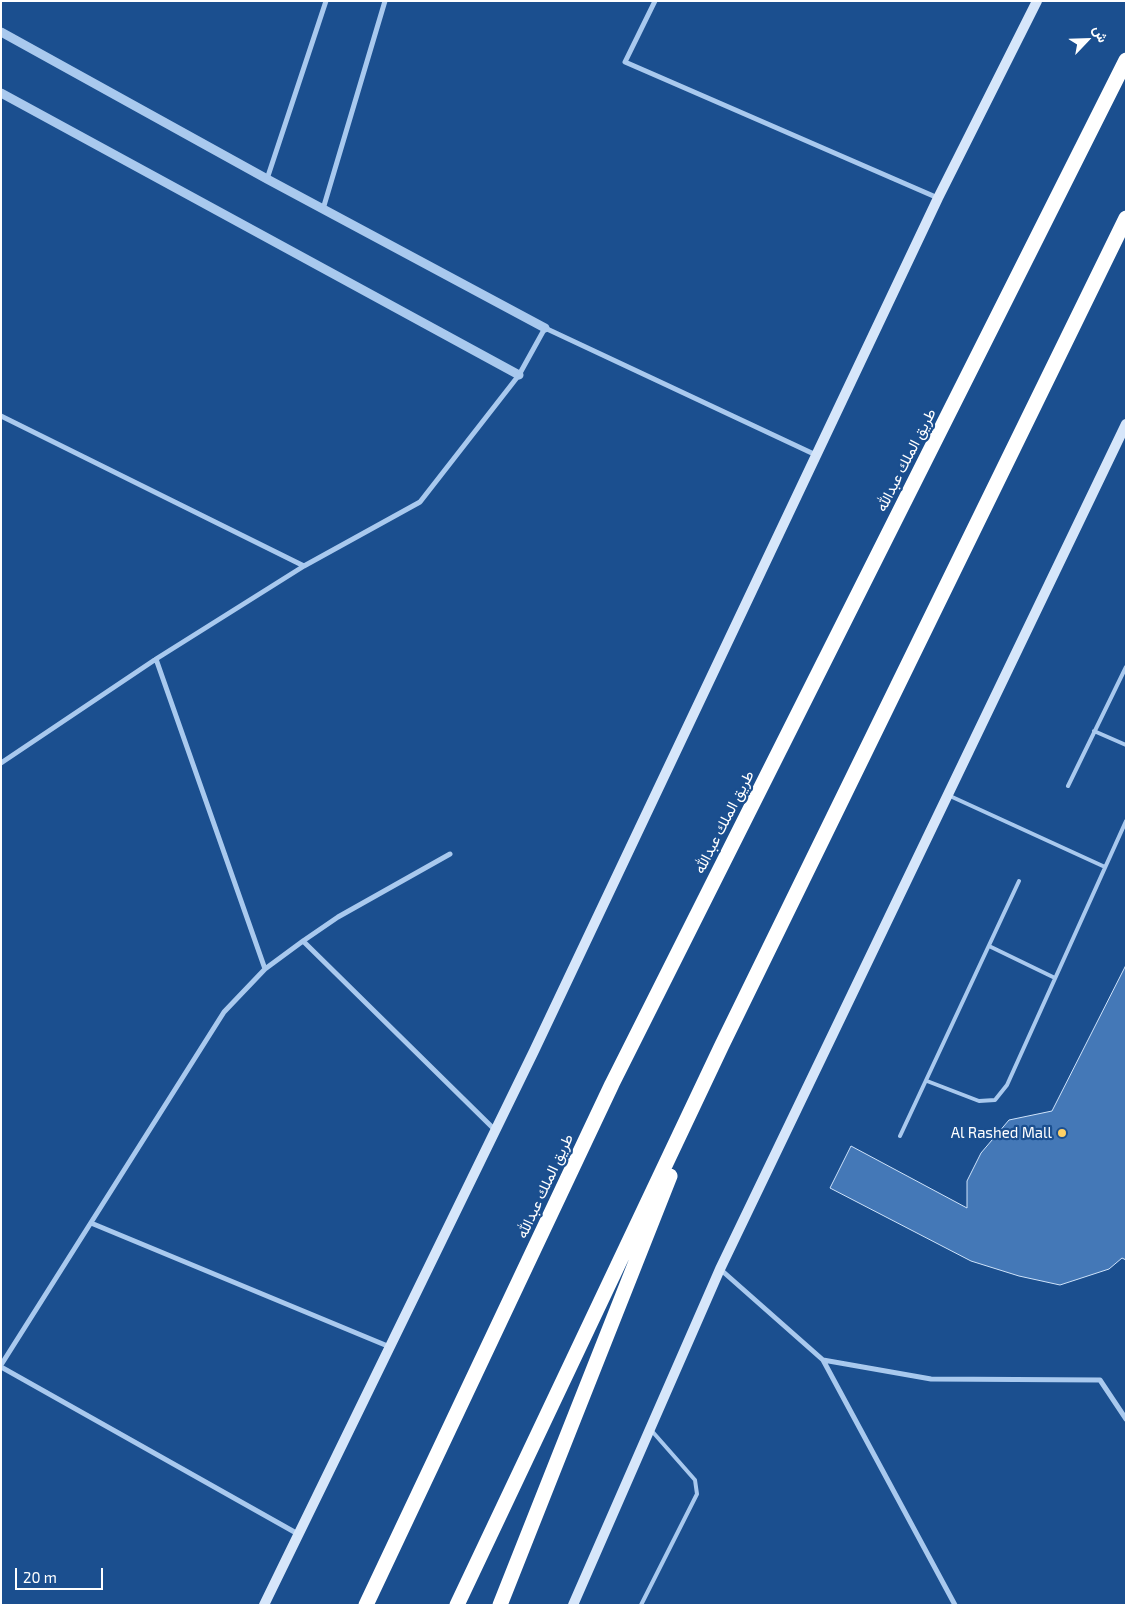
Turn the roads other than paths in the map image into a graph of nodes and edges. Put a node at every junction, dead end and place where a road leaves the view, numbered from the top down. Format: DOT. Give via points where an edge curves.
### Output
graph roads {
  1 [pos="326,1"];
  2 [pos="385,1"];
  3 [pos="655,1"];
  4 [pos="1037,1"];
  5 [pos="1,32"];
  6 [pos="1126,60"];
  7 [pos="1,93"];
  8 [pos="268,179"];
  9 [pos="938,198"];
  10 [pos="323,209"];
  11 [pos="1126,218"];
  12 [pos="545,328"];
  13 [pos="519,375"];
  14 [pos="1,416"];
  15 [pos="1126,424"];
  16 [pos="816,456"];
  17 [pos="304,566"];
  18 [pos="156,659"];
  19 [pos="1126,667"];
  20 [pos="1094,731"];
  21 [pos="1126,745"];
  22 [pos="1,763"];
  23 [pos="1068,786"];
  24 [pos="948,795"];
  25 [pos="1126,820"];
  26 [pos="450,854"];
  27 [pos="1105,867"];
  28 [pos="1019,880"];
  29 [pos="302,941"];
  30 [pos="989,946"];
  31 [pos="265,969"];
  32 [pos="1055,978"];
  33 [pos="722,1045"];
  34 [pos="927,1080"];
  35 [pos="496,1130"];
  36 [pos="900,1136"];
  37 [pos="91,1222"];
  38 [pos="720,1269"];
  39 [pos="390,1347"];
  40 [pos="823,1360"];
  41 [pos="1,1366"];
  42 [pos="1126,1419"];
  43 [pos="650,1429"];
  44 [pos="298,1534"];
  45 [pos="264,1605"];
  46 [pos="366,1605"];
  47 [pos="457,1605"];
  48 [pos="500,1605"];
  49 [pos="573,1605"];
  50 [pos="641,1605"];
  51 [pos="955,1605"];
  1 -- 8 [label="street"];
  2 -- 10 [label="street"];
  3 -- 9 [label="street" via="625,62"];
  4 -- 9 [label="main road"];
  5 -- 8 [label="street"];
  6 -- 46 [label="highway, طريق الملك عبدالله" via="612,1084"];
  7 -- 13 [label="street"];
  8 -- 10 [label="street"];
  9 -- 16 [label="main road"];
  10 -- 12 [label="street"];
  11 -- 33 [label="highway"];
  12 -- 13 [label="street"];
  12 -- 16 [label="street"];
  13 -- 17 [label="street" via="420,502"];
  14 -- 17 [label="street"];
  15 -- 24 [label="main road"];
  16 -- 35 [label="main road"];
  17 -- 18 [label="street"];
  18 -- 22 [label="street"];
  18 -- 31 [label="street"];
  19 -- 20 [label="lane"];
  20 -- 21 [label="lane"];
  20 -- 23 [label="lane"];
  24 -- 27 [label="lane"];
  24 -- 38 [label="main road"];
  25 -- 27 [label="lane"];
  26 -- 29 [label="street"];
  27 -- 32 [label="lane"];
  28 -- 30 [label="lane"];
  29 -- 31 [label="street"];
  29 -- 35 [label="street"];
  30 -- 32 [label="lane"];
  30 -- 34 [label="lane"];
  31 -- 37 [label="street" via="224,1012"];
  32 -- 34 [label="lane" via="1007,1085 995,1100 979,1100"];
  33 -- 47 [label="highway"];
  33 -- 48 [label="highway"];
  34 -- 36 [label="lane"];
  35 -- 39 [label="main road"];
  37 -- 39 [label="street"];
  37 -- 41 [label="street"];
  38 -- 40 [label="street"];
  38 -- 43 [label="main road"];
  39 -- 44 [label="main road"];
  40 -- 42 [label="street" via="931,1379 1100,1380"];
  40 -- 51 [label="street"];
  41 -- 44 [label="street"];
  43 -- 49 [label="main road"];
  43 -- 50 [label="lane" via="695,1480 697,1494"];
  44 -- 45 [label="main road"];
}
